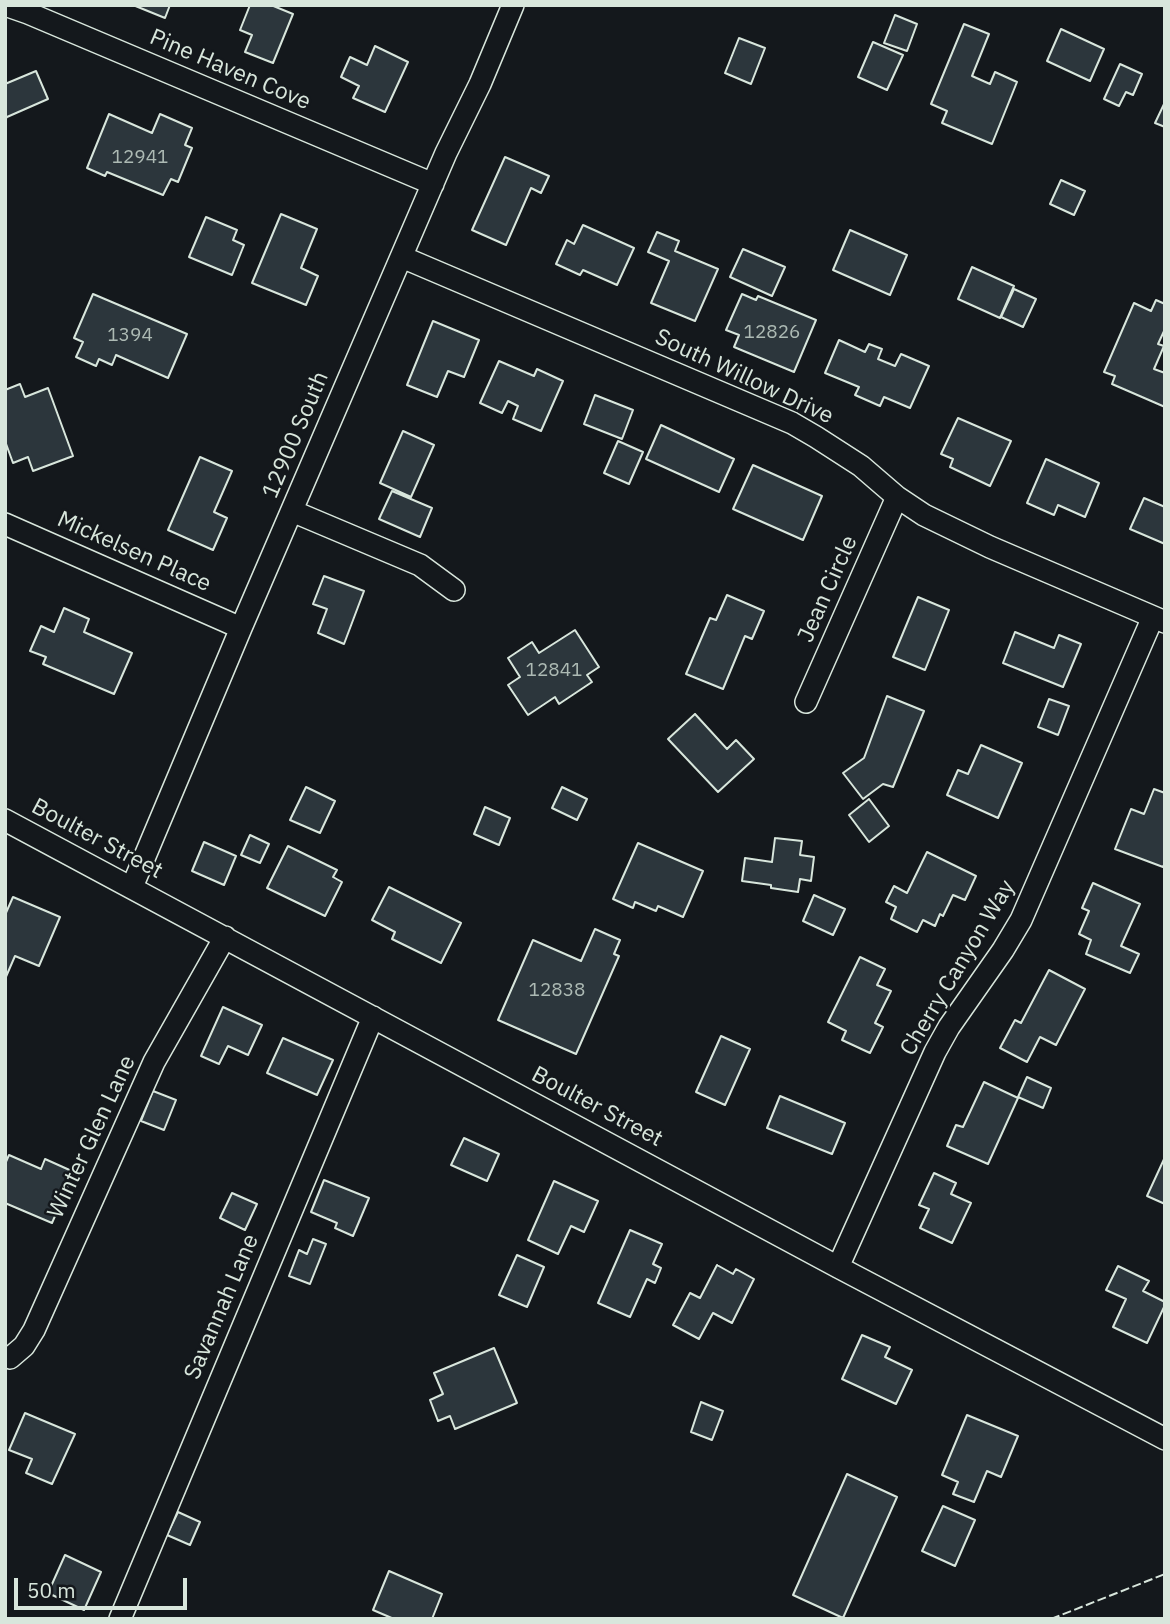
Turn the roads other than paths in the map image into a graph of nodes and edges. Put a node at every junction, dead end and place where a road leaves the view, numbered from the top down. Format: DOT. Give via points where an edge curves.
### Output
graph roads {
  1 [pos="5,5"];
  2 [pos="513,5"];
  3 [pos="433,184"];
  4 [pos="402,257"];
  5 [pos="897,497"];
  6 [pos="292,511"];
  7 [pos="5,524"];
  8 [pos="454,590"];
  9 [pos="1159,620"];
  10 [pos="241,628"];
  11 [pos="806,702"];
  12 [pos="5,820"];
  13 [pos="132,887"];
  14 [pos="225,937"];
  15 [pos="373,1017"];
  16 [pos="838,1266"];
  17 [pos="10,1358"];
  18 [pos="1165,1439"];
  19 [pos="120,1619"];
  1 -- 3 [label="street, Pine Haven Cove"];
  2 -- 3 [label="street, 12900 South"];
  3 -- 4 [label="street, 12900 South"];
  4 -- 5 [label="street, South Willow Drive" via="792,423 861,466"];
  4 -- 6 [label="street, 12900 South"];
  5 -- 9 [label="street, South Willow Drive" via="979,542"];
  5 -- 11 [label="street, Jean Circle"];
  6 -- 8 [label="street" via="420,565"];
  6 -- 10 [label="street, 12900 South"];
  7 -- 10 [label="street, Mickelsen Place"];
  9 -- 16 [label="street, Cherry Canyon Way" via="1021,920 935,1052"];
  10 -- 13 [label="street, 12900 South"];
  12 -- 13 [label="street, Boulter Street"];
  13 -- 14 [label="street, Boulter Street"];
  14 -- 15 [label="street, Boulter Street"];
  14 -- 17 [label="street, Winter Glen Lane" via="155,1062 34,1330"];
  15 -- 16 [label="street, Boulter Street"];
  15 -- 19 [label="street, Savannah Lane"];
  16 -- 18 [label="street, Boulter Street"];
}
